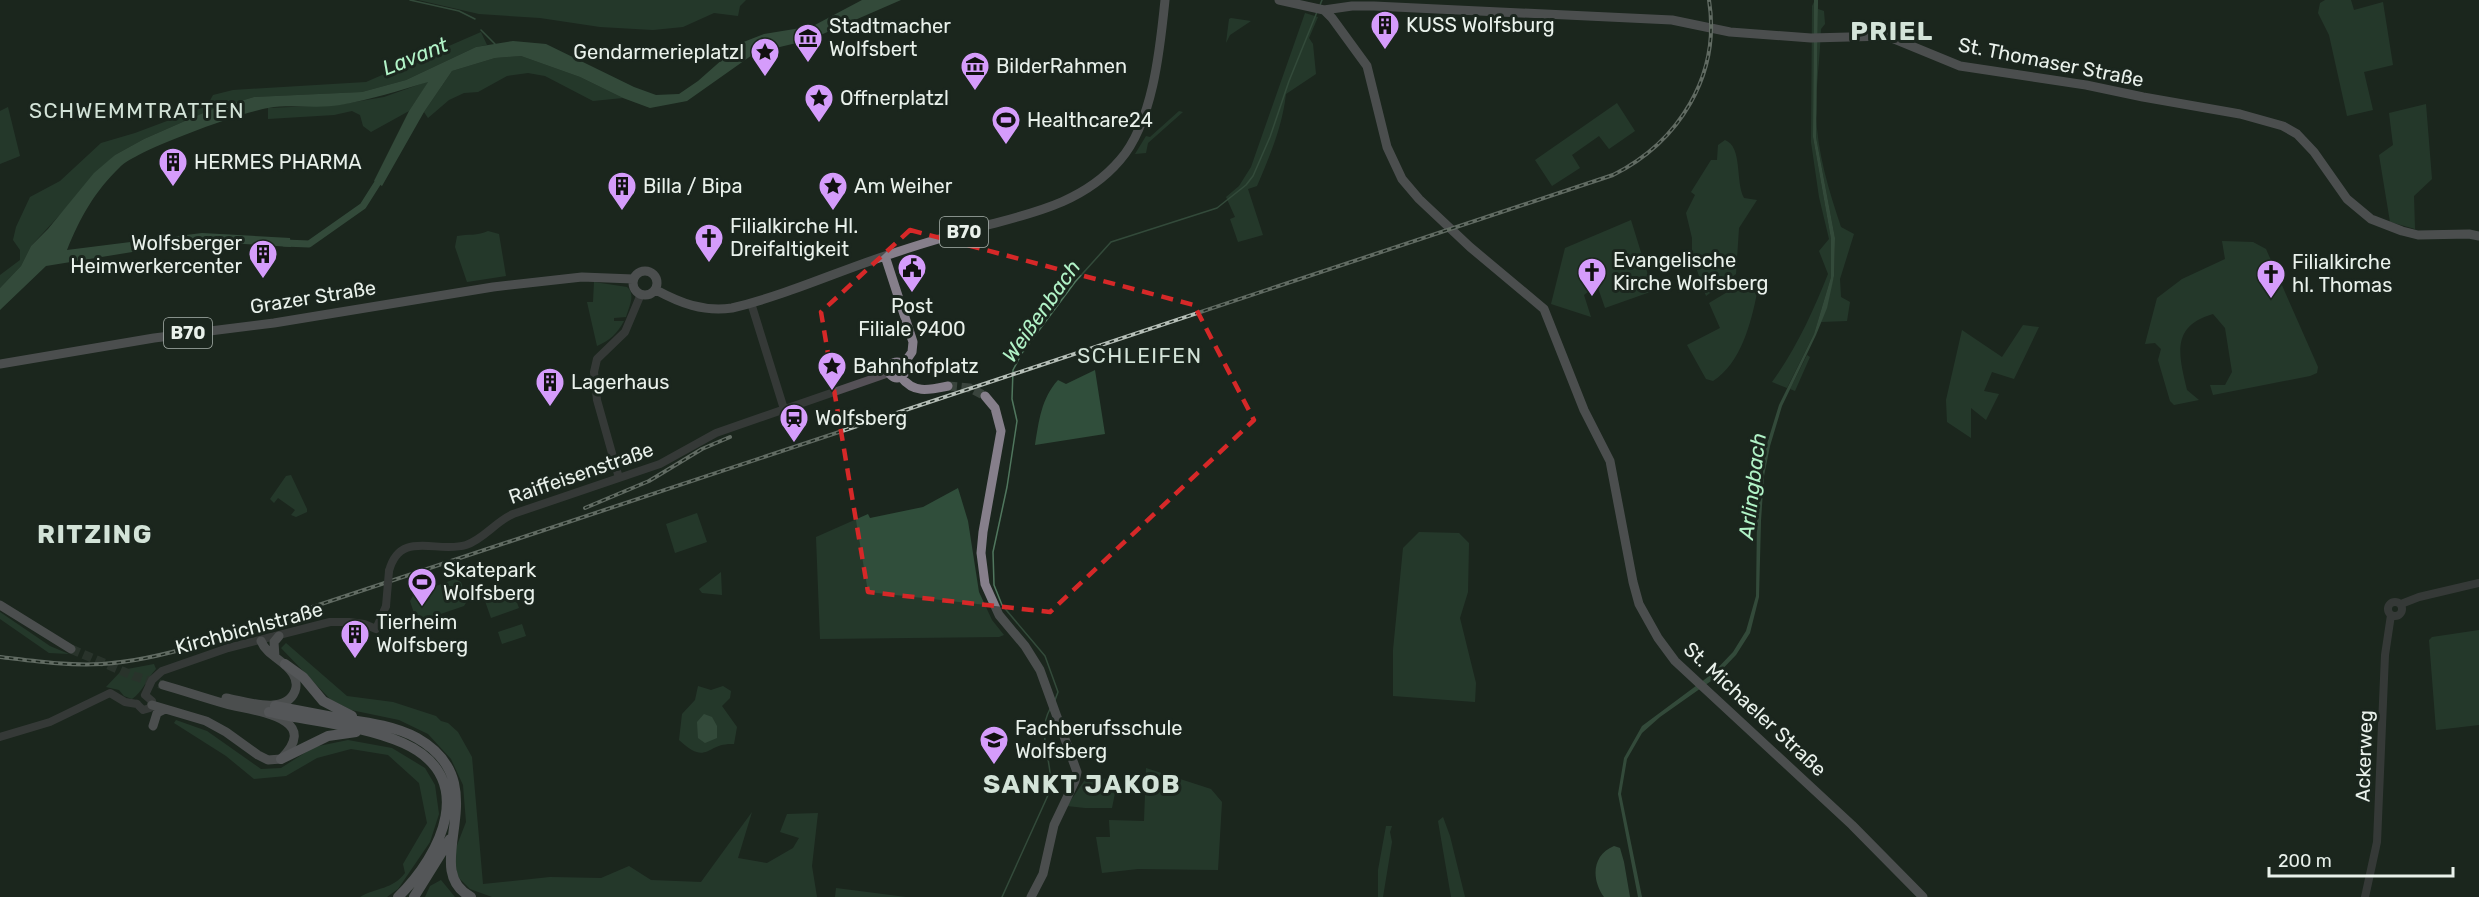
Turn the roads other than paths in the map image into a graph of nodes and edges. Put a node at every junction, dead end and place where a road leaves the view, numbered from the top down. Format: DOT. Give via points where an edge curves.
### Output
graph roads {
  1 [pos="1165,0"];
  2 [pos="1279,0"];
  3 [pos="1324,10"];
  4 [pos="2479,236"];
  5 [pos="885,256"];
  6 [pos="633,279"];
  7 [pos="656,290"];
  8 [pos="641,294"];
  9 [pos="751,303"];
  10 [pos="0,364"];
  11 [pos="903,365"];
  12 [pos="889,373"];
  13 [pos="902,377"];
  14 [pos="948,386"];
  15 [pos="985,396"];
  16 [pos="784,409"];
  17 [pos="619,478"];
  18 [pos="2479,584"];
  19 [pos="0,604"];
  20 [pos="376,629"];
  21 [pos="279,636"];
  22 [pos="261,641"];
  23 [pos="72,649"];
  24 [pos="275,657"];
  25 [pos="285,664"];
  26 [pos="164,685"];
  27 [pos="145,695"];
  28 [pos="137,704"];
  29 [pos="152,705"];
  30 [pos="165,709"];
  31 [pos="272,709"];
  32 [pos="153,726"];
  33 [pos="364,727"];
  34 [pos="0,737"];
  35 [pos="281,759"];
  36 [pos="455,828"];
  37 [pos="418,873"];
  38 [pos="398,897"];
  39 [pos="407,897"];
  40 [pos="414,897"];
  41 [pos="471,897"];
  42 [pos="1031,897"];
  43 [pos="1923,897"];
  44 [pos="2365,897"];
  1 -- 5 [label="main road, B70" via="1156,71 1135,138 1093,186 1051,208"];
  2 -- 3 [label="main road"];
  3 -- 4 [label="main road, St. Thomaser Straße" via="1374,6 1672,20 1730,32 1816,38 1887,36 1960,66 2086,85 2275,123 2297,134 2347,199 2371,219 2418,235"];
  3 -- 43 [label="main road, St. Michaeler Straße" via="1366,66 1387,147 1402,179 1470,247 1545,309 1584,410 1610,461 1639,604 1669,654"];
  5 -- 9 [label="main road, B70"];
  5 -- 11 [label="main road" via="913,342 912,352"];
  6 -- 7 [label="main road, B70" via="642,270 651,271 657,278"];
  6 -- 8 [label="main road" via="634,288"];
  6 -- 10 [label="main road, Grazer Straße / B70" via="582,277 503,285"];
  7 -- 8 [label="main road" via="649,295"];
  7 -- 9 [label="main road, B70" via="682,303 707,309"];
  8 -- 17 [label="street" via="625,332 597,359 594,372 597,400"];
  9 -- 16 [label="street"];
  11 -- 12 [label="main road" via="891,364"];
  11 -- 13 [label="main road"];
  12 -- 13 [label="main road" via="894,378"];
  12 -- 16 [label="street"];
  13 -- 14 [label="main road" via="909,386 920,390"];
  15 -- 42 [label="main road" via="998,415 1001,431 983,532 985,585 999,615 1034,658 1077,772 1054,825 1043,874"];
  16 -- 17 [label="street, Raiffeisenstraße" via="706,437 660,464"];
  17 -- 20 [label="street, Raiffeisenstraße, bridge" via="503,518 465,545 410,546 398,553 390,571 386,606"];
  18 -- 44 [label="street, Ackerweg" via="2400,604 2394,601 2387,610 2391,615 2385,655 2377,842"];
  19 -- 23 [label="main road"];
  20 -- 21 [label="street, Kirchbichlstraße" via="339,621"];
  21 -- 22 [label="street, Kirchbichlstraße"];
  21 -- 24 [label="main road" via="274,642"];
  22 -- 24 [label="main road"];
  22 -- 27 [label="street, Kirchbichlstraße" via="172,666 152,680"];
  24 -- 25 [label="main road"];
  25 -- 31 [label="main road" via="294,675 297,688 288,701"];
  25 -- 33 [label="highway" via="329,705"];
  26 -- 31 [label="main road" via="224,703"];
  27 -- 28 [label="street"];
  27 -- 29 [label="street"];
  28 -- 29 [label="street" via="144,710"];
  28 -- 34 [label="street" via="110,693 50,722"];
  29 -- 30 [label="main road"];
  30 -- 32 [label="main road" via="157,713"];
  30 -- 35 [label="main road" via="206,721 264,758"];
  31 -- 33 [label="highway"];
  31 -- 35 [label="main road" via="292,730 293,741"];
  33 -- 35 [label="highway" via="328,736"];
  33 -- 36 [label="highway" via="401,731 423,742 441,758 452,776 457,797"];
  33 -- 37 [label="highway" via="417,751 438,773 445,787 445,827"];
  36 -- 40 [label="highway"];
  36 -- 41 [label="highway" via="451,872 460,889"];
  37 -- 38 [label="highway"];
  37 -- 39 [label="highway"];
}
